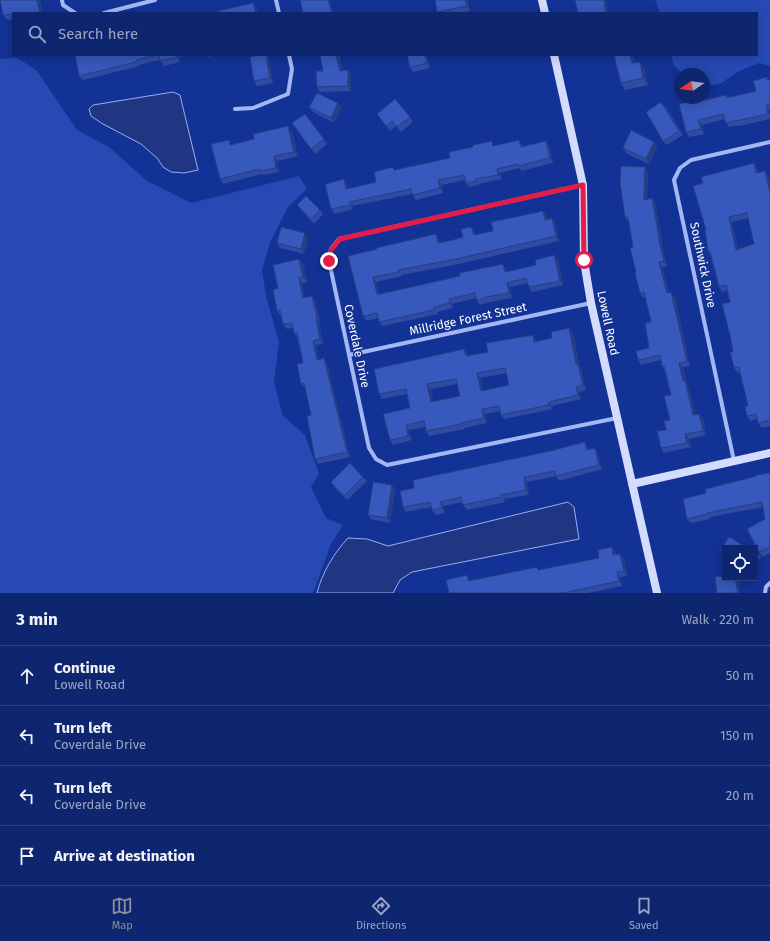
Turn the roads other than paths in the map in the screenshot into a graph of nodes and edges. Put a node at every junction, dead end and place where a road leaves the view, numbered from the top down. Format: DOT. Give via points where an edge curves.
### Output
graph roads {
  1 [pos="62,0"];
  2 [pos="155,0"];
  3 [pos="276,0"];
  4 [pos="542,0"];
  5 [pos="74,12"];
  6 [pos="108,12"];
  7 [pos="279,12"];
  8 [pos="545,12"];
  9 [pos="289,56"];
  10 [pos="554,56"];
  11 [pos="235,109"];
  12 [pos="770,142"];
  13 [pos="583,185"];
  14 [pos="591,303"];
  15 [pos="349,355"];
  16 [pos="617,418"];
  17 [pos="770,453"];
  18 [pos="734,461"];
  19 [pos="632,484"];
  20 [pos="770,583"];
  21 [pos="657,593"];
  22 [pos="765,593"];
  1 -- 5 [label="street" via="63,4"];
  2 -- 6 [label="street"];
  3 -- 7 [label="street"];
  4 -- 8 [label="street"];
  9 -- 11 [label="street" via="292,69 288,94 253,108"];
  10 -- 13 [label="street, Lowell Road"];
  12 -- 18 [label="street, Southwick Drive" via="692,160 680,168 674,180"];
  13 -- 14 [label="street, Lowell Road" via="584,260"];
  13 -- 15 [label="street, Coverdale Drive" via="340,239 331,250 329,261"];
  14 -- 15 [label="street, Millridge Forest Street"];
  14 -- 16 [label="street, Lowell Road"];
  15 -- 16 [label="street, Coverdale Drive" via="369,448 376,459 387,465"];
  16 -- 19 [label="street, Lowell Road"];
  17 -- 18 [label="street"];
  18 -- 19 [label="street"];
  19 -- 21 [label="street, Lowell Road"];
  20 -- 22 [label="street"];
}
